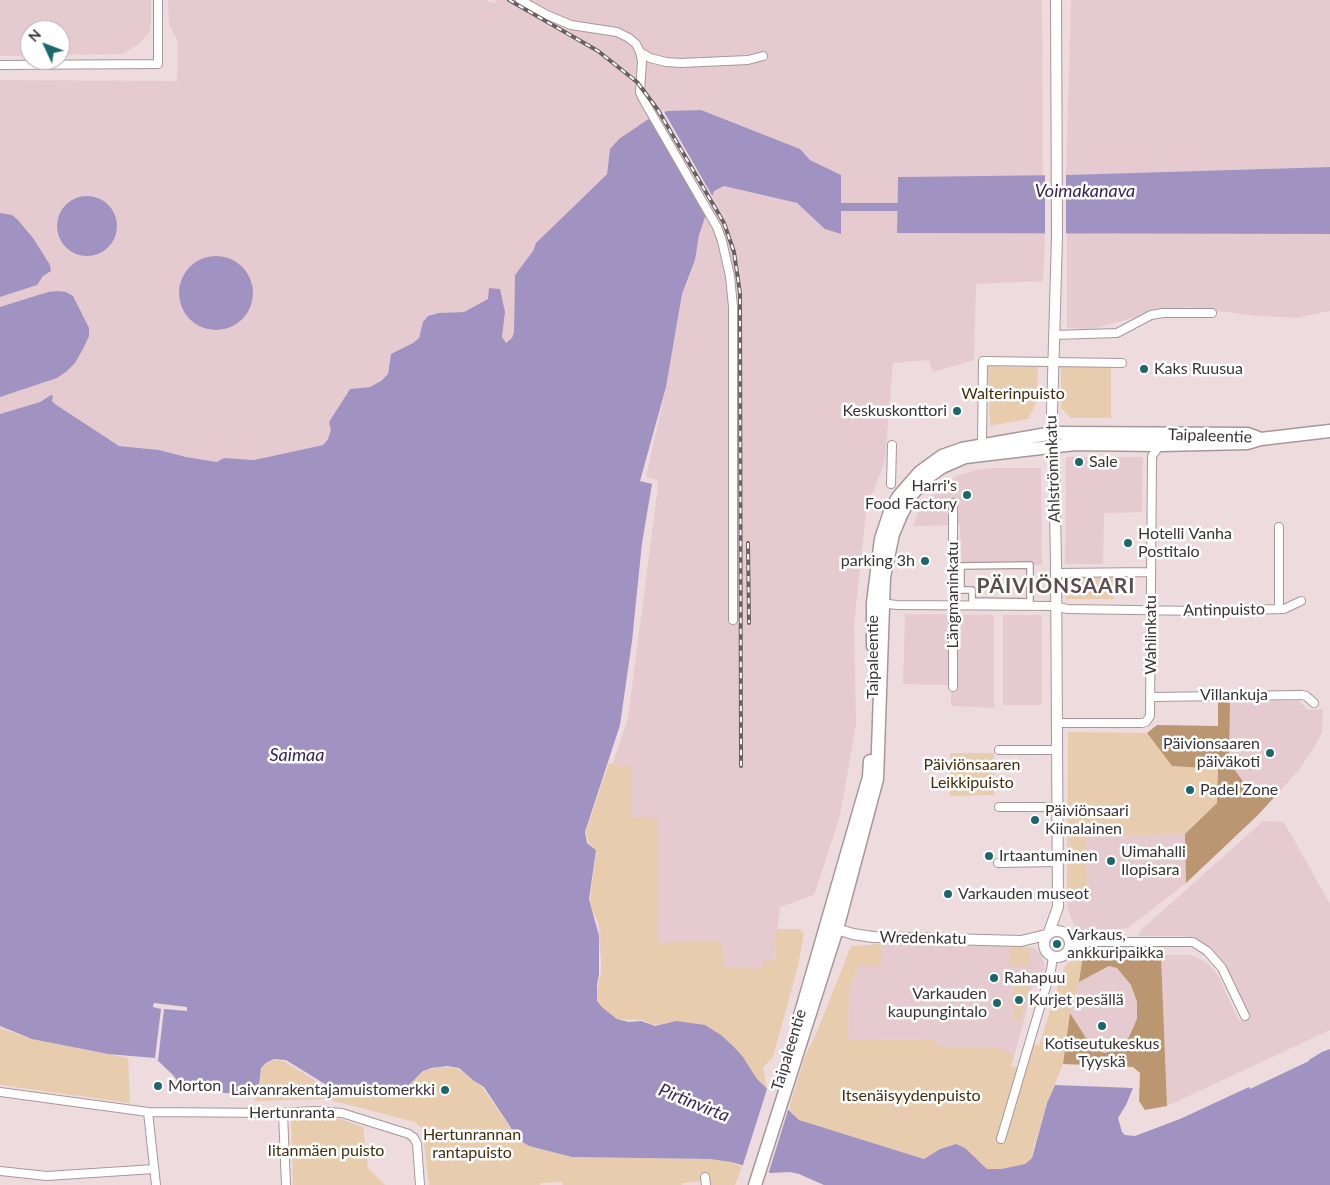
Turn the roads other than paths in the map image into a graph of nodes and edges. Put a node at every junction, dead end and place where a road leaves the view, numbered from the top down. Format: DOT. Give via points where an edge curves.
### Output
graph roads {
  1 [pos="158,0"];
  2 [pos="520,0"];
  3 [pos="1056,0"];
  4 [pos="640,52"];
  5 [pos="763,56"];
  6 [pos="0,65"];
  7 [pos="1212,313"];
  8 [pos="1053,335"];
  9 [pos="1053,363"];
  10 [pos="1122,363"];
  11 [pos="1330,431"];
  12 [pos="1053,433"];
  13 [pos="1261,439"];
  14 [pos="982,441"];
  15 [pos="892,445"];
  16 [pos="1139,445"];
  17 [pos="1160,445"];
  18 [pos="1054,447"];
  19 [pos="1152,456"];
  20 [pos="892,484"];
  21 [pos="953,504"];
  22 [pos="1279,527"];
  23 [pos="1151,572"];
  24 [pos="1056,573"];
  25 [pos="961,590"];
  26 [pos="1301,601"];
  27 [pos="878,603"];
  28 [pos="953,605"];
  29 [pos="1055,606"];
  30 [pos="1279,609"];
  31 [pos="1150,610"];
  32 [pos="733,620"];
  33 [pos="953,687"];
  34 [pos="1150,697"];
  35 [pos="1314,703"];
  36 [pos="1056,723"];
  37 [pos="999,750"];
  38 [pos="1057,750"];
  39 [pos="999,807"];
  40 [pos="1056,807"];
  41 [pos="1057,862"];
  42 [pos="998,863"];
  43 [pos="1058,907"];
  44 [pos="832,927"];
  45 [pos="1048,934"];
  46 [pos="1068,939"];
  47 [pos="1021,941"];
  48 [pos="1049,954"];
  49 [pos="1245,1016"];
  50 [pos="792,1056"];
  51 [pos="0,1092"];
  52 [pos="148,1112"];
  53 [pos="283,1113"];
  54 [pos="1001,1139"];
  55 [pos="154,1168"];
  56 [pos="0,1171"];
  57 [pos="38,1175"];
  58 [pos="37,1185"];
  59 [pos="156,1185"];
  60 [pos="286,1185"];
  61 [pos="420,1185"];
  62 [pos="746,1185"];
  63 [pos="755,1185"];
  1 -- 6 [label="street" via="158,64"];
  2 -- 4 [label="street" via="571,25 617,32 629,38"];
  3 -- 8 [label="street, Ahlströminkatu"];
  4 -- 5 [label="street" via="650,58 681,63 748,60"];
  4 -- 32 [label="street" via="640,92 717,227 727,258 733,307"];
  7 -- 8 [label="street" via="1151,315 1118,333"];
  8 -- 9 [label="street, Ahlströminkatu"];
  9 -- 10 [label="street"];
  9 -- 12 [label="street, Ahlströminkatu"];
  9 -- 14 [label="street" via="983,361"];
  11 -- 13 [label="highway, Taipaleentie"];
  12 -- 13 [label="highway, Taipaleentie" via="1248,434"];
  12 -- 18 [label="street, Ahlströminkatu"];
  12 -- 27 [label="highway, Taipaleentie" via="962,449 942,456 920,472 891,509 881,539"];
  13 -- 17 [label="highway, Taipaleentie" via="1247,443"];
  15 -- 20 [label="street"];
  16 -- 17 [label="highway, Taipaleentie"];
  16 -- 18 [label="highway, Taipaleentie" via="1075,444"];
  16 -- 19 [label="street"];
  17 -- 19 [label="street"];
  18 -- 24 [label="street, Ahlströminkatu"];
  18 -- 27 [label="highway, Taipaleentie" via="965,457 928,477 912,494 893,534"];
  19 -- 23 [label="street, Wahlinkatu"];
  21 -- 28 [label="street, Längmaninkatu"];
  22 -- 30 [label="street"];
  23 -- 24 [label="street"];
  23 -- 31 [label="street, Wahlinkatu"];
  24 -- 29 [label="street, Ahlströminkatu"];
  25 -- 25 [label="street" via="961,566 1030,565 1030,602 972,601 972,590"];
  26 -- 30 [label="street, Antinpuisto"];
  27 -- 28 [label="street, Antinpuisto"];
  27 -- 44 [label="highway, Taipaleentie" via="877,779"];
  28 -- 29 [label="street, Antinpuisto"];
  28 -- 33 [label="street, Längmaninkatu"];
  29 -- 31 [label="street, Antinpuisto"];
  29 -- 36 [label="street, Ahlströminkatu"];
  30 -- 31 [label="street, Antinpuisto"];
  31 -- 34 [label="street, Wahlinkatu"];
  34 -- 35 [label="street, Villankuja" via="1302,695"];
  34 -- 36 [label="street, Wahlinkatu" via="1150,716 1146,722"];
  36 -- 38 [label="street, Ahlströminkatu"];
  37 -- 38 [label="street"];
  38 -- 40 [label="street, Ahlströminkatu"];
  39 -- 40 [label="street"];
  40 -- 41 [label="street, Ahlströminkatu"];
  41 -- 42 [label="street"];
  41 -- 43 [label="street, Ahlströminkatu"];
  43 -- 45 [label="street, Ahlströminkatu"];
  43 -- 46 [label="street, Ahlströminkatu"];
  44 -- 47 [label="street, Wredenkatu" via="872,937"];
  44 -- 50 [label="highway, Taipaleentie"];
  45 -- 46 [label="street" via="1058,930"];
  45 -- 47 [label="street, Wredenkatu"];
  45 -- 48 [label="street" via="1043,943"];
  46 -- 48 [label="street" via="1066,954 1057,957"];
  46 -- 49 [label="street" via="1090,942 1186,941 1198,944 1222,968"];
  47 -- 48 [label="street, Wredenkatu" via="1040,947"];
  48 -- 54 [label="street" via="1051,970"];
  50 -- 62 [label="highway, Taipaleentie"];
  50 -- 63 [label="highway, Taipaleentie"];
  51 -- 52 [label="street, Hertunranta"];
  52 -- 53 [label="street, Hertunranta"];
  52 -- 55 [label="street"];
  53 -- 60 [label="street"];
  53 -- 61 [label="street, Hertunranta" via="342,1113 408,1134 417,1144"];
  55 -- 57 [label="street"];
  55 -- 59 [label="street"];
  56 -- 57 [label="street"];
  57 -- 58 [label="street"];
}
